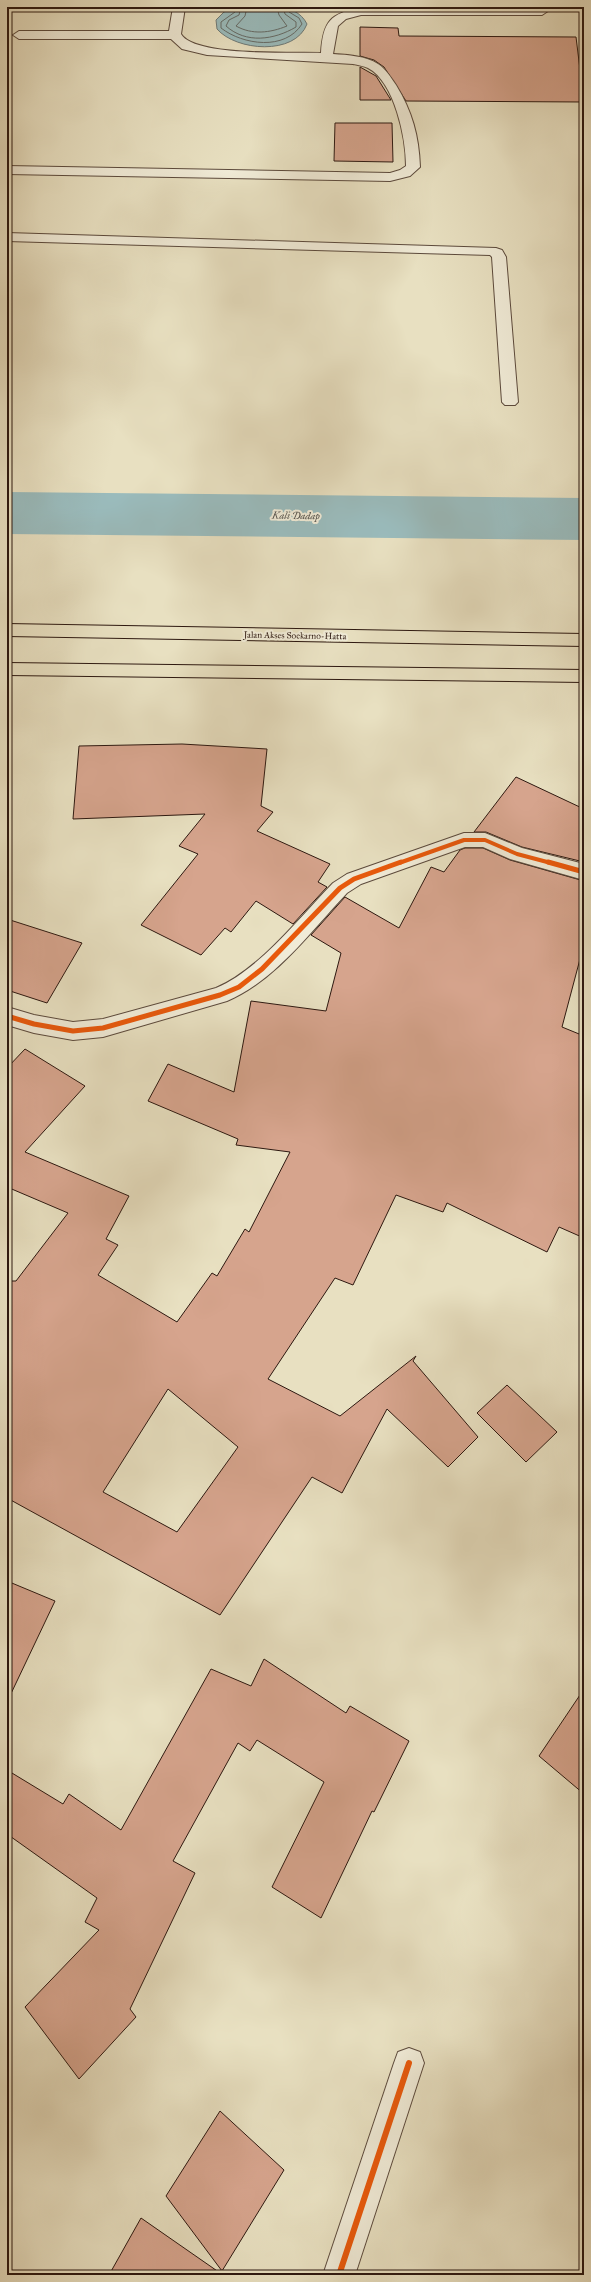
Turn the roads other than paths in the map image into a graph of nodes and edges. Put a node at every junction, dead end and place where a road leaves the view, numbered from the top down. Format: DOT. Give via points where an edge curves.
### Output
graph roads {
  1 [pos="179,7"];
  2 [pos="542,11"];
  3 [pos="19,35"];
  4 [pos="175,35"];
  5 [pos="327,57"];
  6 [pos="7,170"];
  7 [pos="7,237"];
  8 [pos="510,402"];
  9 [pos="7,630"];
  10 [pos="584,640"];
  11 [pos="7,668"];
  12 [pos="584,676"];
  13 [pos="584,872"];
  14 [pos="7,1016"];
  15 [pos="409,2063"];
  16 [pos="339,2275"];
  1 -- 4 [label="street"];
  2 -- 5 [label="street" via="361,11 343,14 334,21 329,30"];
  3 -- 4 [label="street"];
  4 -- 5 [label="street" via="180,44 210,52"];
  5 -- 6 [label="street" via="356,60 373,65 382,72 407,119 414,168 390,177"];
  7 -- 8 [label="street" via="491,251 499,257"];
  9 -- 10 [label="main road, Jalan Akses Soekarno-Hatta"];
  11 -- 12 [label="main road"];
  13 -- 14 [label="street" via="517,854 485,840 464,840 354,879 340,888 262,969 239,987 220,995 103,1028 73,1031"];
  15 -- 16 [label="street"];
}
